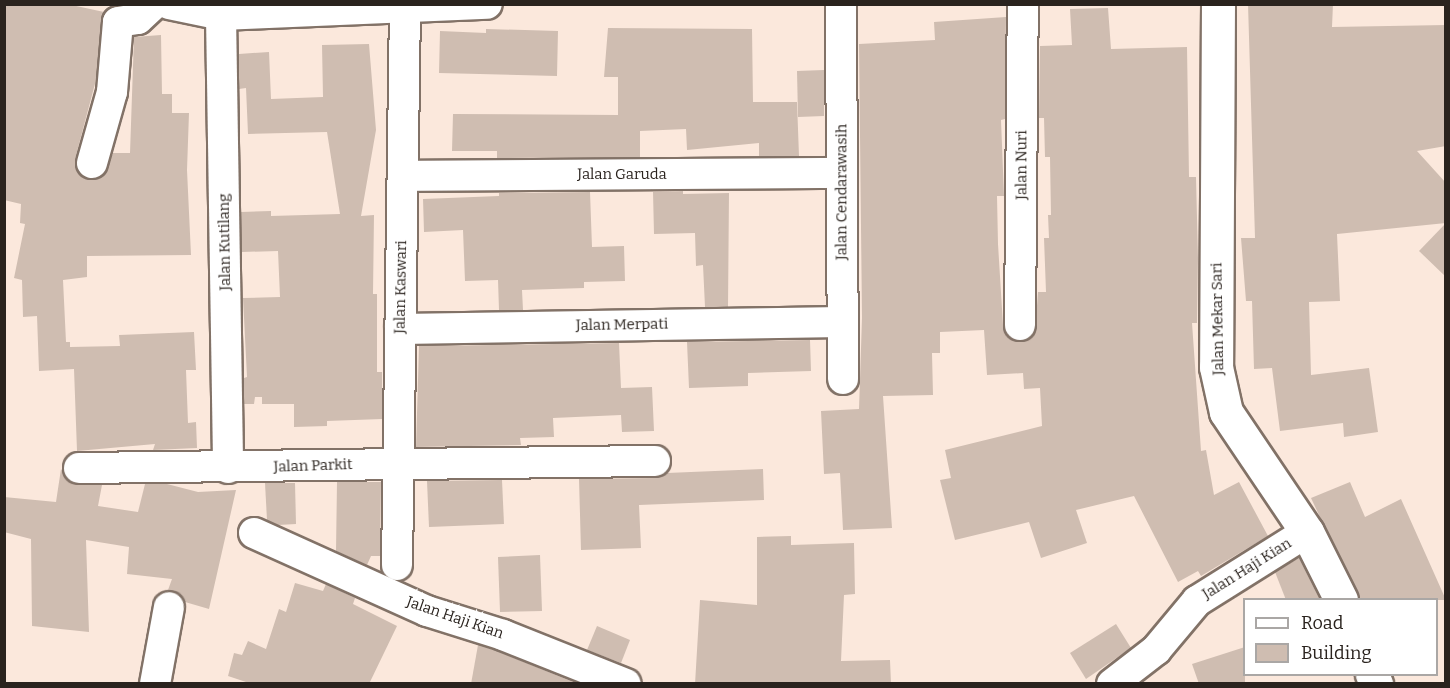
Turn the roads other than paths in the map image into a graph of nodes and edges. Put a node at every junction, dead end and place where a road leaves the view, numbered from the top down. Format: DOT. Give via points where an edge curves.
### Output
graph roads {
  1 [pos="154,4"];
  2 [pos="169,4"];
  3 [pos="487,4"];
  4 [pos="841,4"];
  5 [pos="1023,4"];
  6 [pos="1218,4"];
  7 [pos="405,6"];
  8 [pos="221,15"];
  9 [pos="92,163"];
  10 [pos="842,173"];
  11 [pos="403,176"];
  12 [pos="843,322"];
  13 [pos="1020,325"];
  14 [pos="400,329"];
  15 [pos="843,379"];
  16 [pos="655,461"];
  17 [pos="398,463"];
  18 [pos="79,468"];
  19 [pos="228,468"];
  20 [pos="1307,532"];
  21 [pos="254,533"];
  22 [pos="396,565"];
  23 [pos="1340,598"];
  24 [pos="169,607"];
  25 [pos="155,684"];
  26 [pos="626,684"];
  27 [pos="1112,684"];
  1 -- 9 [label="street" via="138,20 118,22 112,92"];
  2 -- 8 [label="street"];
  3 -- 7 [label="street"];
  4 -- 10 [label="street, Jalan Cendarawasih"];
  5 -- 13 [label="street, Jalan Nuri"];
  6 -- 20 [label="main road, Jalan Mekar Sari" via="1216,367 1226,412"];
  7 -- 8 [label="street"];
  7 -- 11 [label="street, Jalan Kaswari"];
  8 -- 19 [label="street, Jalan Kutilang"];
  10 -- 11 [label="street, Jalan Garuda"];
  10 -- 12 [label="street, Jalan Cendarawasih"];
  11 -- 14 [label="street, Jalan Kaswari"];
  12 -- 14 [label="street, Jalan Merpati"];
  12 -- 15 [label="street, Jalan Cendarawasih"];
  14 -- 17 [label="street, Jalan Kaswari"];
  16 -- 17 [label="street, Jalan Parkit"];
  17 -- 19 [label="street, Jalan Parkit"];
  17 -- 22 [label="street, Jalan Kaswari"];
  18 -- 19 [label="street, Jalan Parkit"];
  20 -- 23 [label="main road, Jalan Mekar Sari"];
  20 -- 27 [label="street, Jalan Haji Kian" via="1197,601 1156,650"];
  21 -- 26 [label="street, Jalan Haji Kian" via="427,611 503,635"];
  24 -- 25 [label="street"];
}
